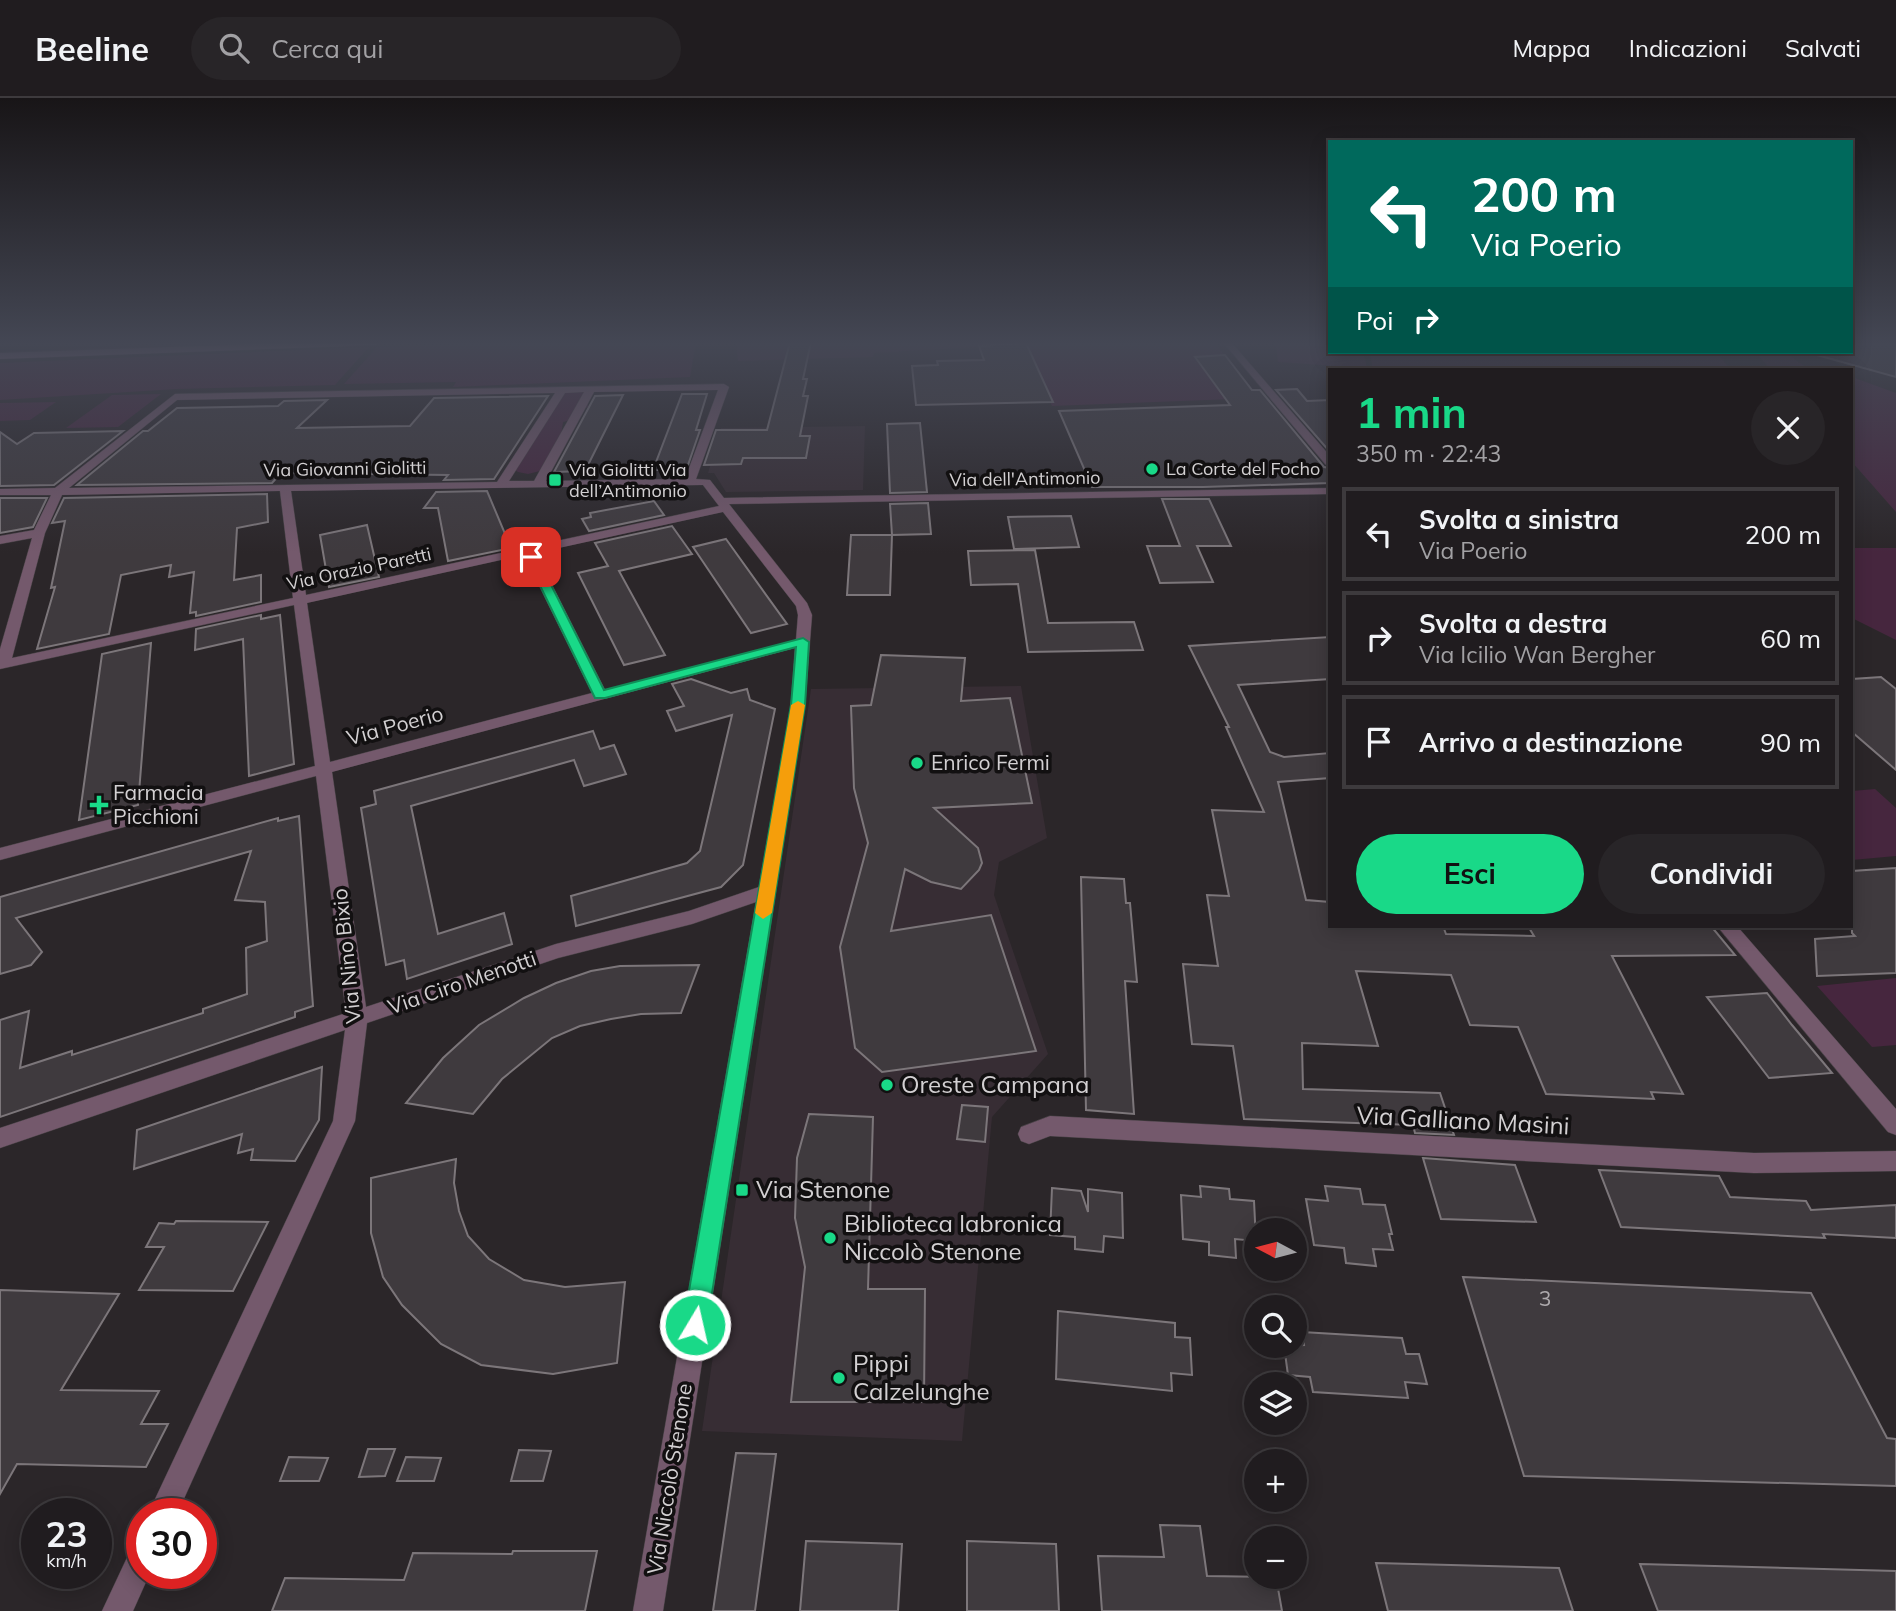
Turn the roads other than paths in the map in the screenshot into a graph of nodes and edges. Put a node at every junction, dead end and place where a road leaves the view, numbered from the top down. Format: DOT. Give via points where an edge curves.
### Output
graph roads {
  1 [pos="156,413"];
  2 [pos="547,413"];
  3 [pos="578,413"];
  4 [pos="715,413"];
  5 [pos="1287,413"];
  6 [pos="1328,461"];
  7 [pos="690,481"];
  8 [pos="502,483"];
  9 [pos="539,483"];
  10 [pos="285,488"];
  11 [pos="58,491"];
  12 [pos="1328,491"];
  13 [pos="0,492"];
  14 [pos="723,505"];
  15 [pos="39,533"];
  16 [pos="0,540"];
  17 [pos="529,552"];
  18 [pos="302,601"];
  19 [pos="803,642"];
  20 [pos="1,664"];
  21 [pos="600,695"];
  22 [pos="324,768"];
  23 [pos="0,854"];
  24 [pos="767,891"];
  25 [pos="1728,928"];
  26 [pos="357,1018"];
  27 [pos="1896,1125"];
  28 [pos="1029,1134"];
  29 [pos="0,1138"];
  30 [pos="1896,1161"];
  31 [pos="169,1498"];
  32 [pos="127,1589"];
  33 [pos="117,1611"];
  34 [pos="648,1611"];
  1 -- 11 [label="street"];
  2 -- 8 [label="street"];
  3 -- 9 [label="street"];
  4 -- 7 [label="street"];
  5 -- 6 [label="street"];
  7 -- 9 [label="street, Via Giovanni Giolitti"];
  7 -- 14 [label="street, Via Niccolò Stenone" via="706,482"];
  8 -- 9 [label="street, Via Giovanni Giolitti"];
  8 -- 10 [label="street, Via Giovanni Giolitti"];
  10 -- 11 [label="street, Via Giovanni Giolitti"];
  10 -- 18 [label="street, Via Nino Bixio"];
  11 -- 13 [label="street, Via Giovanni Giolitti"];
  11 -- 15 [label="street"];
  12 -- 14 [label="street, Via dell'Antimonio"];
  14 -- 17 [label="street, Via Orazio Paretti"];
  14 -- 19 [label="street, Via Niccolò Stenone" via="802,606"];
  15 -- 16 [label="street"];
  15 -- 20 [label="street"];
  17 -- 18 [label="street, Via Orazio Paretti"];
  17 -- 21 [label="street"];
  18 -- 20 [label="street, Via Orazio Paretti"];
  18 -- 22 [label="street, Via Nino Bixio"];
  19 -- 21 [label="street, Via Poerio"];
  19 -- 24 [label="street, Via Niccolò Stenone" via="798,705"];
  21 -- 22 [label="street, Via Poerio"];
  22 -- 23 [label="street, Via Poerio"];
  22 -- 26 [label="street, Via Nino Bixio"];
  24 -- 26 [label="street, Via Ciro Menotti" via="692,917 556,951"];
  24 -- 34 [label="street, Via Niccolò Stenone"];
  25 -- 27 [label="street"];
  26 -- 29 [label="street, Via Ciro Menotti"];
  26 -- 31 [label="street, Via Nino Bixio" via="344,1121"];
  28 -- 30 [label="street, Via Galliano Masini" via="1049,1126 1754,1163"];
  32 -- 33 [label="street"];
}
